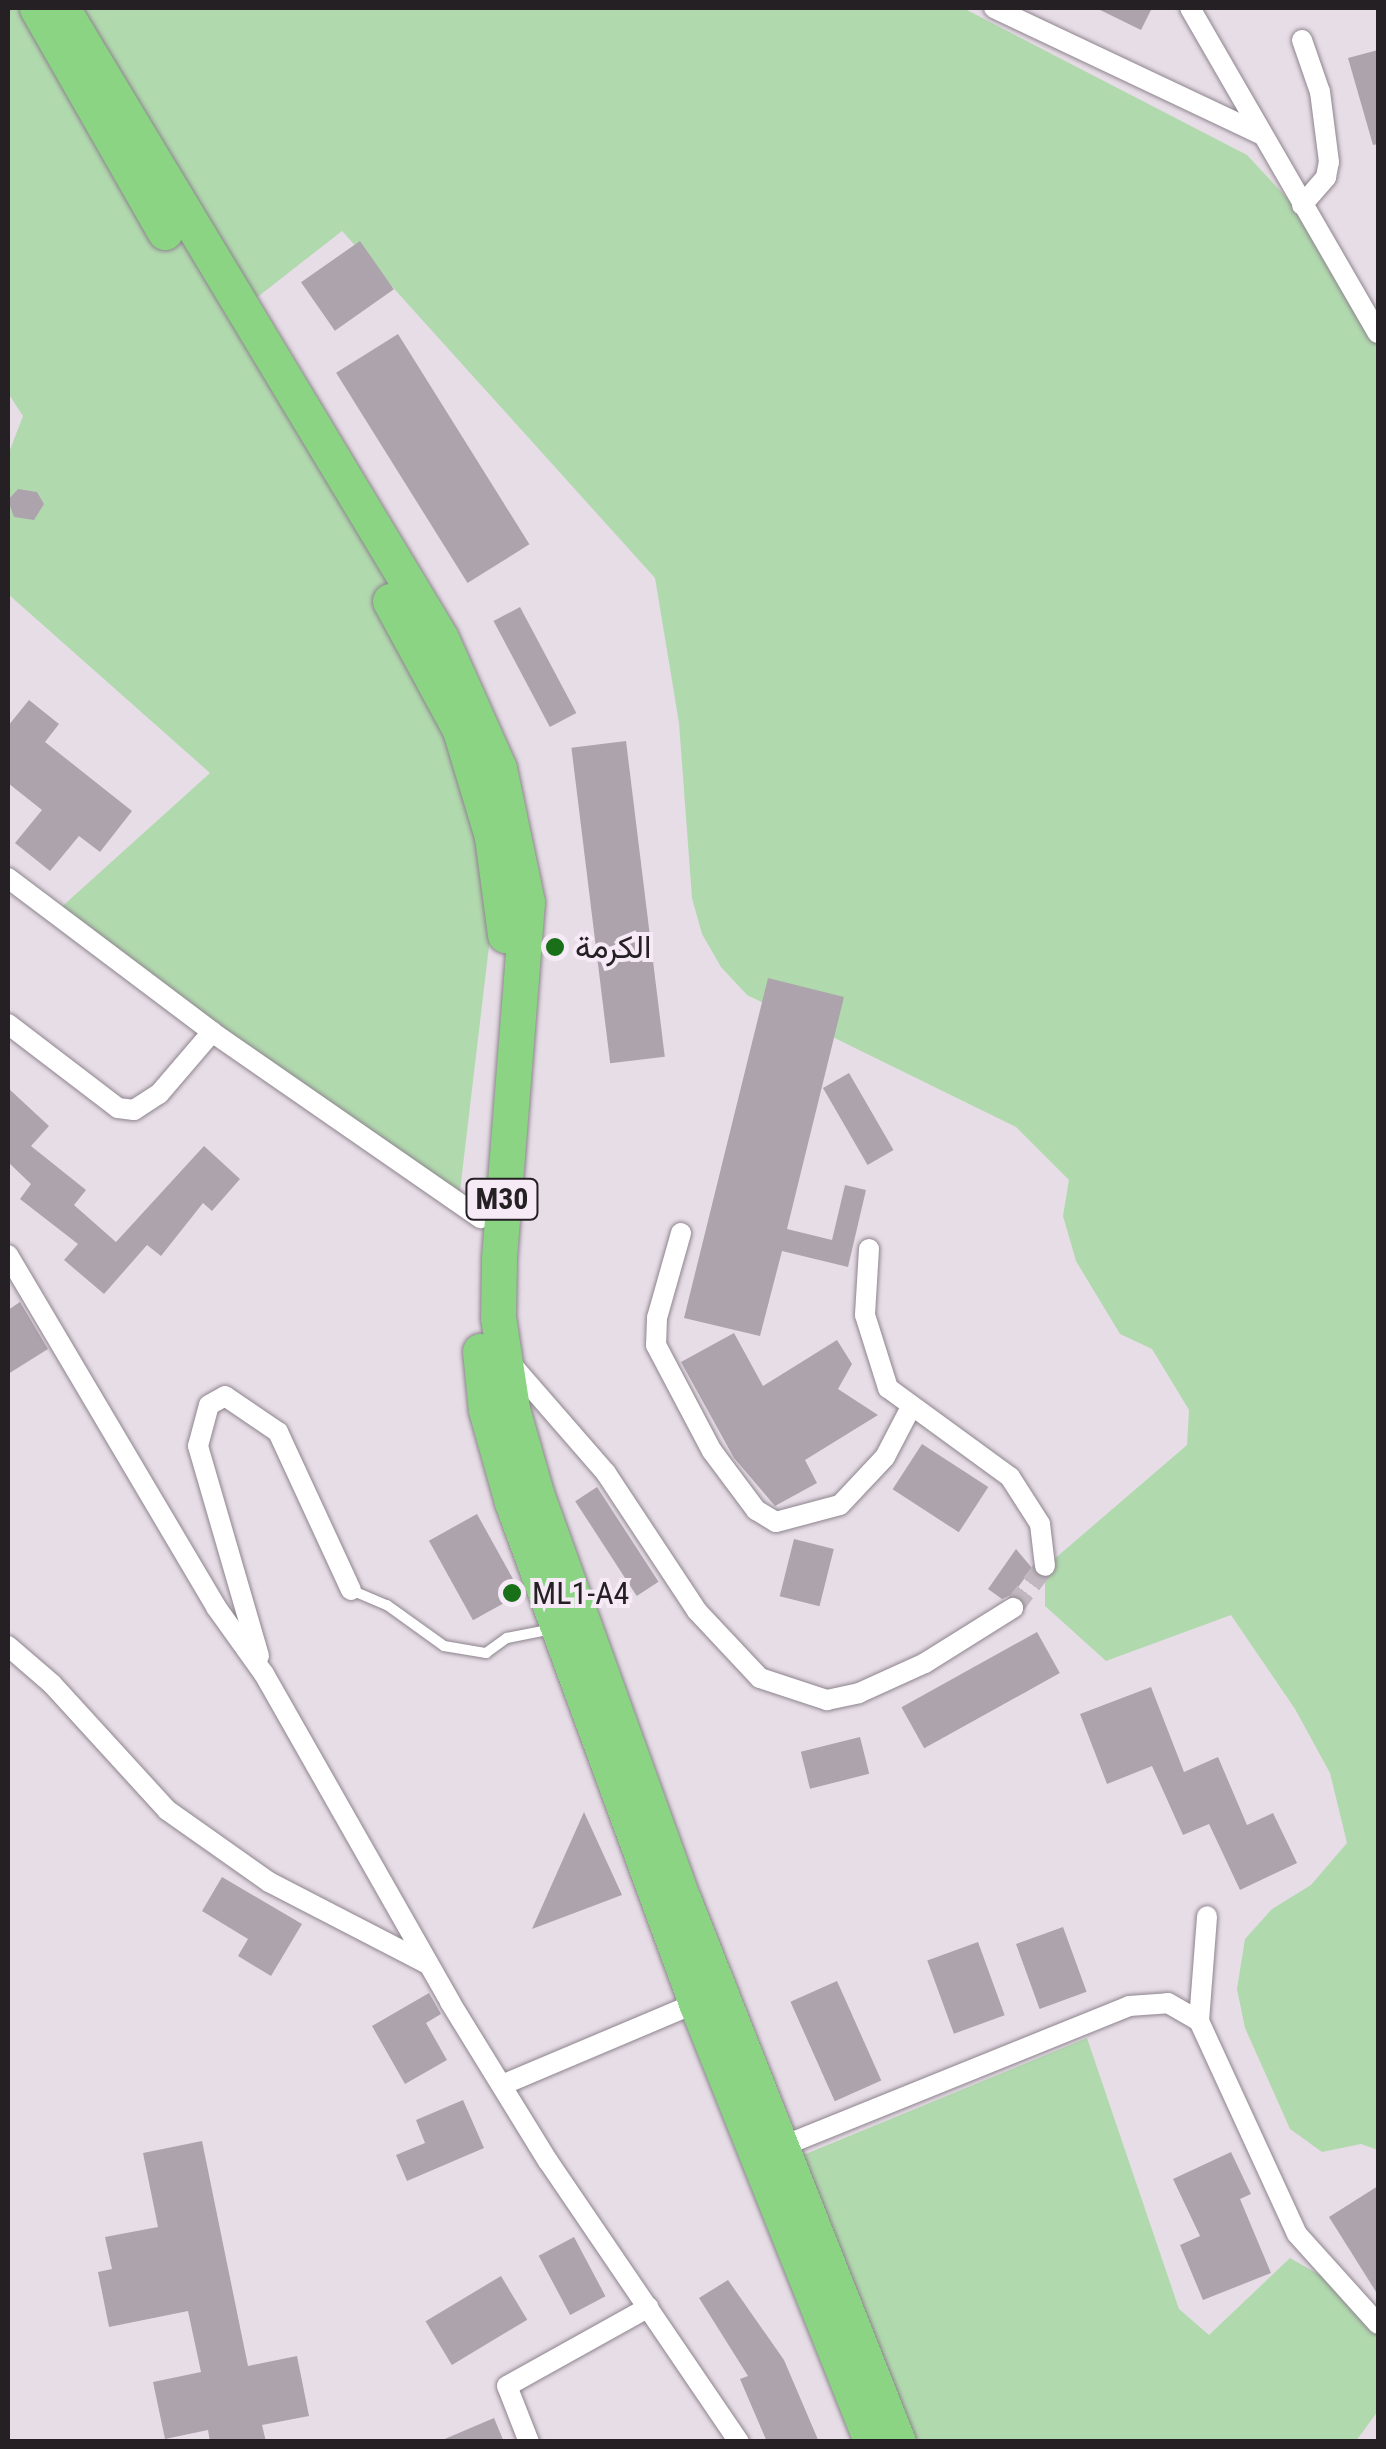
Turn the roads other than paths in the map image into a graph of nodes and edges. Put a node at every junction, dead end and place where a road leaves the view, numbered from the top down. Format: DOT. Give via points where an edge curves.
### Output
graph roads {
  1 [pos="37,8"];
  2 [pos="62,8"];
  3 [pos="994,8"];
  4 [pos="1190,8"];
  5 [pos="1302,40"];
  6 [pos="1260,134"];
  7 [pos="1302,205"];
  8 [pos="1378,333"];
  9 [pos="8,878"];
  10 [pos="8,1024"];
  11 [pos="212,1032"];
  12 [pos="481,1218"];
  13 [pos="681,1233"];
  14 [pos="870,1249"];
  15 [pos="8,1256"];
  16 [pos="502,1353"];
  17 [pos="910,1409"];
  18 [pos="1045,1566"];
  19 [pos="351,1590"];
  20 [pos="1013,1608"];
  21 [pos="557,1628"];
  22 [pos="8,1646"];
  23 [pos="264,1674"];
  24 [pos="1206,1916"];
  25 [pos="426,1963"];
  26 [pos="696,2003"];
  27 [pos="1199,2022"];
  28 [pos="502,2085"];
  29 [pos="783,2146"];
  30 [pos="649,2307"];
  31 [pos="1378,2324"];
  32 [pos="529,2442"];
  33 [pos="739,2442"];
  34 [pos="872,2442"];
  35 [pos="898,2442"];
  1 -- 12 [label="highway, M30" via="98,124 407,630 460,730 492,837 505,934 503,1018"];
  2 -- 16 [label="highway, M30" via="441,638 469,691 512,806 526,902 504,1148"];
  3 -- 6 [label="street"];
  4 -- 6 [label="street"];
  5 -- 7 [label="street" via="1320,92 1329,162 1326,177"];
  6 -- 7 [label="street"];
  7 -- 8 [label="street"];
  9 -- 11 [label="street"];
  10 -- 11 [label="street" via="118,1108 134,1110 159,1094"];
  11 -- 12 [label="street"];
  12 -- 21 [label="highway, M30" via="479,1348 486,1410"];
  13 -- 17 [label="street" via="656,1318 656,1346 712,1451 756,1510 776,1522 840,1505 886,1457"];
  14 -- 17 [label="street" via="866,1315 875,1354 888,1388"];
  15 -- 23 [label="street" via="216,1607"];
  16 -- 20 [label="street" via="606,1472 697,1611 760,1678 827,1700 860,1693 925,1664"];
  16 -- 29 [label="highway, M30" via="537,1496 684,1901"];
  17 -- 18 [label="street" via="1010,1477 1040,1524"];
  19 -- 21 [label="lane" via="387,1605 444,1646 486,1653 507,1638"];
  19 -- 23 [label="street" via="278,1432 226,1396 209,1404 198,1446"];
  21 -- 26 [label="highway, M30"];
  22 -- 25 [label="street" via="52,1684 167,1810 269,1882"];
  23 -- 25 [label="street"];
  24 -- 27 [label="street"];
  25 -- 28 [label="street"];
  26 -- 28 [label="street"];
  26 -- 34 [label="highway, M30"];
  27 -- 29 [label="street" via="1168,2004 1129,2006"];
  27 -- 31 [label="street" via="1278,2203 1326,2273"];
  28 -- 30 [label="street"];
  29 -- 35 [label="highway, M30"];
  30 -- 32 [label="street" via="506,2386"];
  30 -- 33 [label="street"];
}
